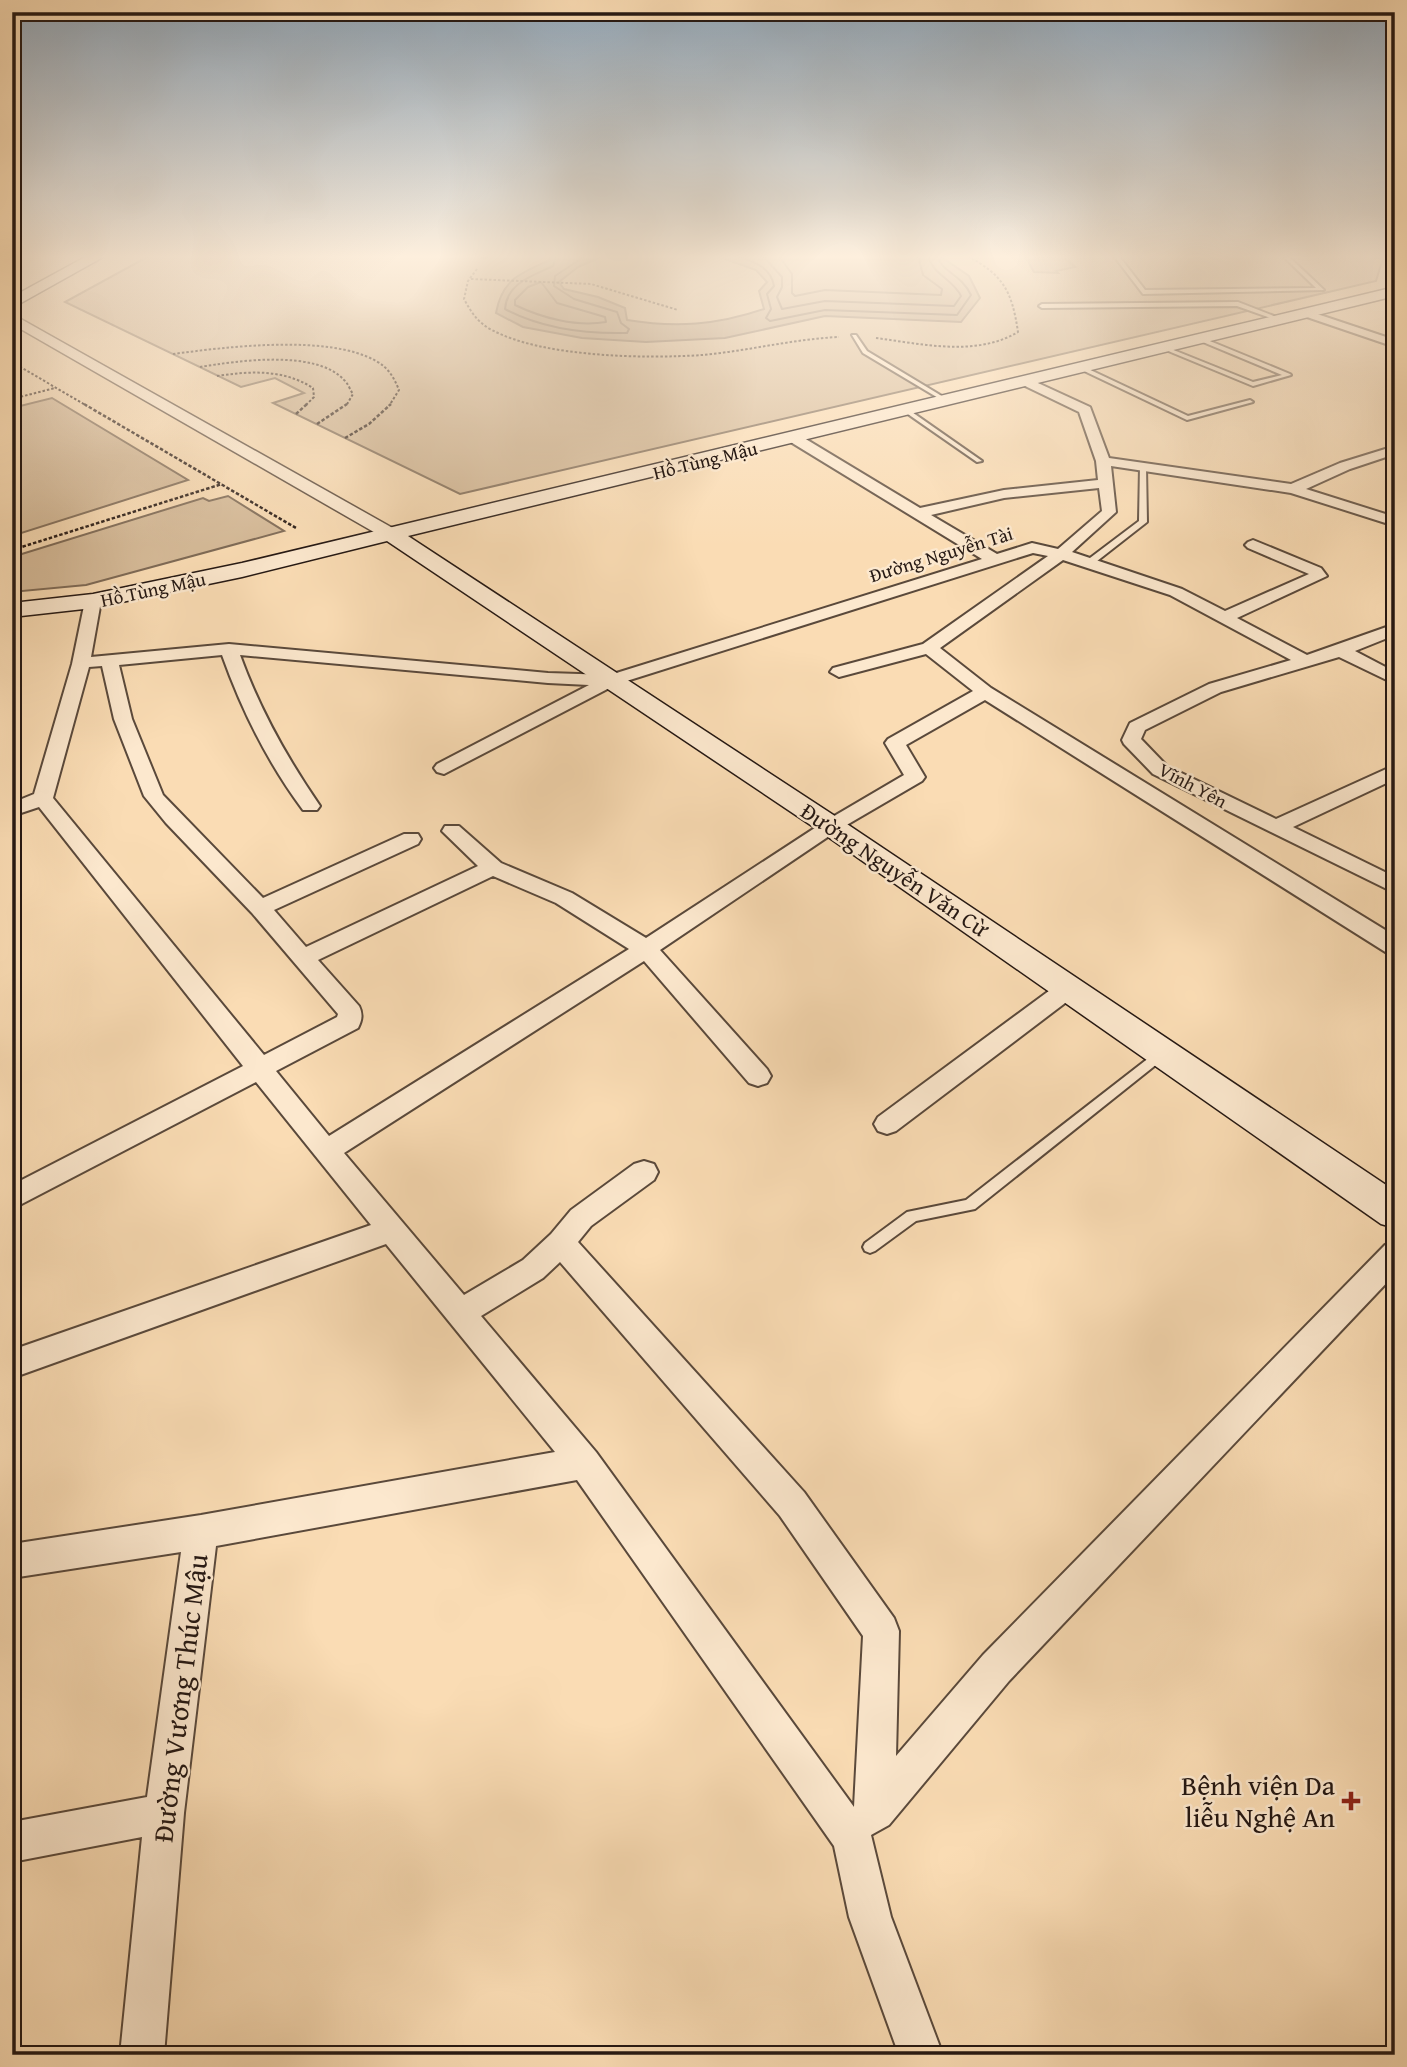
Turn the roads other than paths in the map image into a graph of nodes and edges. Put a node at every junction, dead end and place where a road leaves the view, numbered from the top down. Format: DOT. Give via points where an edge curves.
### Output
graph roads {
  1 [pos="72,352"];
  2 [pos="866,352"];
  3 [pos="1146,352"];
  4 [pos="1175,352"];
  5 [pos="1234,352"];
  6 [pos="1082,368"];
  7 [pos="1027,382"];
  8 [pos="947,401"];
  9 [pos="1250,402"];
  10 [pos="907,411"];
  11 [pos="794,438"];
  12 [pos="1395,450"];
  13 [pos="979,461"];
  14 [pos="1103,461"];
  15 [pos="1143,467"];
  16 [pos="1106,483"];
  17 [pos="1293,489"];
  18 [pos="918,513"];
  19 [pos="1395,522"];
  20 [pos="392,536"];
  21 [pos="1253,545"];
  22 [pos="1061,554"];
  23 [pos="992,558"];
  24 [pos="1089,563"];
  25 [pos="93,601"];
  26 [pos="12,610"];
  27 [pos="1226,617"];
  28 [pos="1395,629"];
  29 [pos="929,648"];
  30 [pos="229,649"];
  31 [pos="1341,651"];
  32 [pos="1305,661"];
  33 [pos="95,662"];
  34 [pos="839,672"];
  35 [pos="1395,679"];
  36 [pos="611,680"];
  37 [pos="985,692"];
  38 [pos="444,768"];
  39 [pos="1395,771"];
  40 [pos="43,798"];
  41 [pos="310,806"];
  42 [pos="12,810"];
  43 [pos="831,826"];
  44 [pos="1275,828"];
  45 [pos="452,831"];
  46 [pos="411,839"];
  47 [pos="493,869"];
  48 [pos="1395,886"];
  49 [pos="260,908"];
  50 [pos="1395,947"];
  51 [pos="646,949"];
  52 [pos="304,957"];
  53 [pos="1069,988"];
  54 [pos="1163,1053"];
  55 [pos="262,1068"];
  56 [pos="758,1076"];
  57 [pos="887,1124"];
  58 [pos="326,1151"];
  59 [pos="644,1172"];
  60 [pos="12,1198"];
  61 [pos="1395,1212"];
  62 [pos="391,1230"];
  63 [pos="561,1243"];
  64 [pos="870,1247"];
  65 [pos="1395,1254"];
  66 [pos="460,1313"];
  67 [pos="12,1364"];
  68 [pos="584,1463"];
  69 [pos="201,1532"];
  70 [pos="12,1561"];
  71 [pos="875,1811"];
  72 [pos="164,1813"];
  73 [pos="852,1838"];
  74 [pos="12,1842"];
  75 [pos="142,2055"];
  76 [pos="921,2055"];
  1 -- 20 [label="street"];
  2 -- 8 [label="lane"];
  3 -- 6 [label="main road, Hồ Tùng Mậu"];
  4 -- 5 [label="lane" via="1253,384 1288,374"];
  6 -- 7 [label="main road, Hồ Tùng Mậu"];
  6 -- 9 [label="lane" via="1187,418"];
  7 -- 8 [label="main road, Hồ Tùng Mậu"];
  7 -- 14 [label="street" via="1085,410"];
  8 -- 10 [label="main road, Hồ Tùng Mậu"];
  10 -- 11 [label="main road, Hồ Tùng Mậu"];
  10 -- 13 [label="lane"];
  11 -- 18 [label="street"];
  11 -- 20 [label="main road, Hồ Tùng Mậu"];
  12 -- 17 [label="street"];
  14 -- 15 [label="street"];
  14 -- 16 [label="street"];
  15 -- 17 [label="street"];
  15 -- 24 [label="lane" via="1143,522"];
  16 -- 18 [label="street" via="995,496"];
  16 -- 22 [label="street" via="1109,512"];
  17 -- 19 [label="street"];
  18 -- 23 [label="street"];
  20 -- 25 [label="main road, Hồ Tùng Mậu"];
  20 -- 36 [label="main road, Đường Nguyễn Văn Cừ"];
  21 -- 27 [label="street" via="1319,576"];
  22 -- 23 [label="street, Đường Nguyễn Tài" via="1032,548"];
  22 -- 24 [label="street, Đường Nguyễn Tài"];
  22 -- 29 [label="street"];
  23 -- 36 [label="street, Đường Nguyễn Tài"];
  24 -- 27 [label="street, Đường Nguyễn Tài" via="1176,592"];
  25 -- 26 [label="main road, Hồ Tùng Mậu"];
  25 -- 33 [label="street"];
  27 -- 32 [label="street, Đường Nguyễn Tài"];
  28 -- 31 [label="street, Vĩnh Yên"];
  29 -- 34 [label="street"];
  29 -- 37 [label="street"];
  30 -- 33 [label="street"];
  30 -- 36 [label="street"];
  30 -- 41 [label="street" via="285,770"];
  31 -- 32 [label="street, Vĩnh Yên"];
  31 -- 35 [label="street"];
  32 -- 44 [label="street, Vĩnh Yên" via="1215,688 1137,727 1131,740 1160,771"];
  33 -- 40 [label="street"];
  33 -- 49 [label="street" via="154,796"];
  36 -- 38 [label="street"];
  36 -- 43 [label="main road, Đường Nguyễn Văn Cừ"];
  37 -- 43 [label="street" via="895,743 915,776"];
  37 -- 50 [label="street"];
  39 -- 44 [label="street"];
  40 -- 42 [label="street"];
  40 -- 55 [label="street"];
  43 -- 51 [label="street"];
  43 -- 53 [label="main road, Đường Nguyễn Văn Cừ"];
  44 -- 48 [label="street, Vĩnh Yên"];
  45 -- 47 [label="street"];
  46 -- 49 [label="street"];
  47 -- 51 [label="street" via="564,898"];
  47 -- 52 [label="street"];
  49 -- 52 [label="street"];
  51 -- 56 [label="street"];
  51 -- 58 [label="street"];
  52 -- 55 [label="street" via="351,1018"];
  53 -- 54 [label="main road, Đường Nguyễn Văn Cừ"];
  53 -- 57 [label="street"];
  54 -- 61 [label="main road, Đường Nguyễn Văn Cừ"];
  54 -- 64 [label="lane" via="970,1205 912,1216"];
  55 -- 58 [label="street"];
  55 -- 60 [label="street"];
  58 -- 62 [label="street"];
  59 -- 63 [label="street" via="581,1219"];
  62 -- 66 [label="street"];
  62 -- 67 [label="street"];
  63 -- 66 [label="street" via="533,1269"];
  63 -- 71 [label="street" via="792,1504 881,1631"];
  65 -- 71 [label="street" via="996,1668"];
  66 -- 68 [label="street"];
  68 -- 69 [label="street"];
  68 -- 73 [label="street"];
  69 -- 70 [label="street, Đường Vương Thúc Mậu"];
  69 -- 72 [label="street, Đường Vương Thúc Mậu"];
  71 -- 73 [label="street"];
  72 -- 74 [label="street"];
  72 -- 75 [label="street, Đường Vương Thúc Mậu"];
  73 -- 76 [label="street" via="870,1917"];
}
